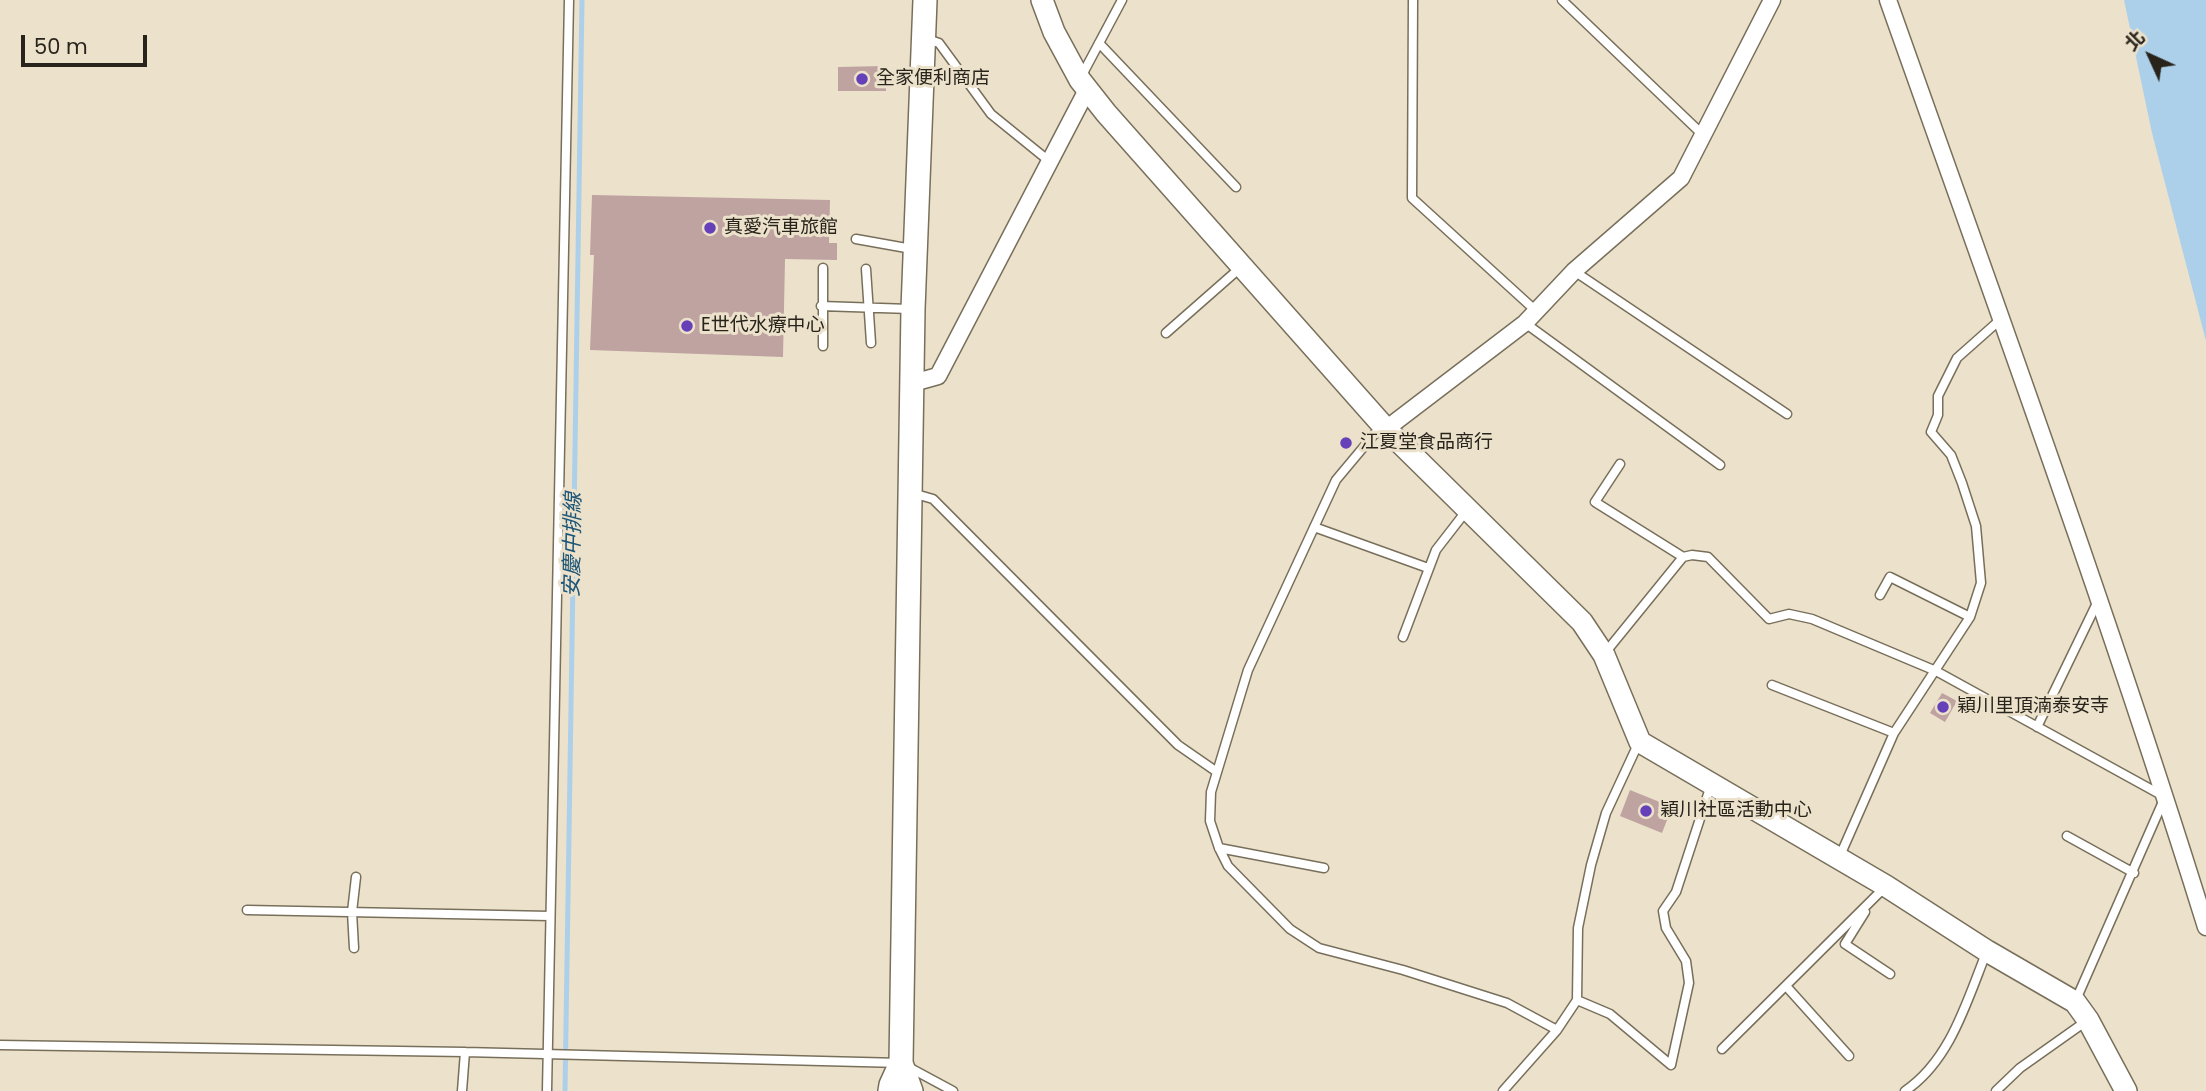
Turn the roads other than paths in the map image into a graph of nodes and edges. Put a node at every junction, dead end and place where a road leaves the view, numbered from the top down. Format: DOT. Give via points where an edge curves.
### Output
graph roads {
  1 [pos="569,0"];
  2 [pos="925,0"];
  3 [pos="1042,0"];
  4 [pos="1122,0"];
  5 [pos="1413,0"];
  6 [pos="1562,0"];
  7 [pos="1772,0"];
  8 [pos="1888,0"];
  9 [pos="924,38"];
  10 [pos="1099,43"];
  11 [pos="1084,84"];
  12 [pos="1703,135"];
  13 [pos="1049,161"];
  14 [pos="1236,187"];
  15 [pos="856,239"];
  16 [pos="917,249"];
  17 [pos="1242,266"];
  18 [pos="823,268"];
  19 [pos="866,269"];
  20 [pos="1574,271"];
  21 [pos="821,306"];
  22 [pos="867,307"];
  23 [pos="913,309"];
  24 [pos="1530,317"];
  25 [pos="2001,319"];
  26 [pos="1166,333"];
  27 [pos="871,343"];
  28 [pos="823,346"];
  29 [pos="913,383"];
  30 [pos="1787,414"];
  31 [pos="1384,427"];
  32 [pos="1620,464"];
  33 [pos="1720,465"];
  34 [pos="910,492"];
  35 [pos="1468,510"];
  36 [pos="1314,527"];
  37 [pos="1683,557"];
  38 [pos="1428,568"];
  39 [pos="1880,595"];
  40 [pos="2098,601"];
  41 [pos="1969,617"];
  42 [pos="1404,637"];
  43 [pos="1604,654"];
  44 [pos="1936,671"];
  45 [pos="1772,685"];
  46 [pos="2037,727"];
  47 [pos="1894,733"];
  48 [pos="1639,740"];
  49 [pos="1217,772"];
  50 [pos="1712,783"];
  51 [pos="2165,797"];
  52 [pos="2067,836"];
  53 [pos="1219,848"];
  54 [pos="1839,858"];
  55 [pos="1324,868"];
  56 [pos="2134,873"];
  57 [pos="356,877"];
  58 [pos="1880,892"];
  59 [pos="247,910"];
  60 [pos="352,912"];
  61 [pos="550,916"];
  62 [pos="2206,927"];
  63 [pos="354,948"];
  64 [pos="1987,951"];
  65 [pos="1890,974"];
  66 [pos="1786,986"];
  67 [pos="1577,1000"];
  68 [pos="2075,1002"];
  69 [pos="2088,1020"];
  70 [pos="1557,1030"];
  71 [pos="0,1045"];
  72 [pos="1722,1049"];
  73 [pos="464,1052"];
  74 [pos="547,1054"];
  75 [pos="1849,1056"];
  76 [pos="901,1063"];
  77 [pos="462,1091"];
  78 [pos="547,1091"];
  79 [pos="890,1091"];
  80 [pos="911,1091"];
  81 [pos="953,1091"];
  82 [pos="1503,1091"];
  83 [pos="1905,1091"];
  84 [pos="1996,1091"];
  85 [pos="2126,1091"];
  1 -- 61 [label="lane"];
  2 -- 9 [label="main road"];
  3 -- 11 [label="street" via="1054,32"];
  4 -- 10 [label="lane"];
  5 -- 24 [label="lane" via="1412,198"];
  6 -- 12 [label="lane"];
  7 -- 12 [label="street"];
  8 -- 25 [label="street"];
  9 -- 13 [label="lane" via="939,43 991,114"];
  9 -- 16 [label="main road"];
  10 -- 11 [label="lane"];
  10 -- 14 [label="lane"];
  11 -- 13 [label="street"];
  11 -- 17 [label="street"];
  12 -- 20 [label="street" via="1681,178"];
  13 -- 29 [label="street" via="938,376"];
  15 -- 16 [label="lane"];
  16 -- 23 [label="main road"];
  17 -- 26 [label="lane"];
  17 -- 31 [label="street"];
  18 -- 21 [label="lane"];
  19 -- 22 [label="lane"];
  20 -- 24 [label="street"];
  20 -- 30 [label="lane"];
  21 -- 22 [label="lane"];
  21 -- 28 [label="lane"];
  22 -- 23 [label="lane"];
  22 -- 27 [label="lane"];
  23 -- 29 [label="main road"];
  24 -- 31 [label="street"];
  24 -- 33 [label="lane"];
  25 -- 40 [label="street"];
  25 -- 41 [label="lane" via="1957,358 1938,396 1938,415 1931,432 1951,455 1976,526 1982,583"];
  29 -- 34 [label="main road"];
  31 -- 35 [label="street"];
  31 -- 36 [label="lane" via="1336,480"];
  32 -- 37 [label="lane" via="1595,502"];
  34 -- 49 [label="lane" via="933,499 1178,745"];
  34 -- 76 [label="main road"];
  35 -- 38 [label="lane" via="1436,550"];
  35 -- 43 [label="street" via="1582,622"];
  36 -- 38 [label="lane"];
  36 -- 49 [label="lane" via="1248,670"];
  37 -- 43 [label="lane"];
  37 -- 44 [label="lane" via="1708,557 1769,619 1789,614 1812,619"];
  38 -- 42 [label="lane"];
  39 -- 41 [label="lane" via="1890,577"];
  40 -- 46 [label="lane"];
  40 -- 51 [label="street"];
  41 -- 44 [label="lane"];
  43 -- 48 [label="street"];
  44 -- 46 [label="lane"];
  44 -- 47 [label="lane"];
  45 -- 47 [label="lane"];
  46 -- 51 [label="lane"];
  47 -- 54 [label="lane"];
  48 -- 50 [label="street"];
  48 -- 67 [label="lane" via="1606,813 1591,865 1578,928"];
  49 -- 53 [label="lane" via="1210,792 1210,821"];
  50 -- 54 [label="street"];
  50 -- 67 [label="lane" via="1676,892 1663,911 1665,928 1686,961 1689,983 1671,1065 1610,1014"];
  51 -- 56 [label="lane"];
  51 -- 62 [label="street"];
  52 -- 56 [label="lane"];
  53 -- 55 [label="lane"];
  53 -- 70 [label="lane" via="1245,885 1290,929 1319,948 1507,1003"];
  54 -- 58 [label="street"];
  56 -- 68 [label="lane"];
  57 -- 60 [label="lane"];
  58 -- 64 [label="street"];
  58 -- 65 [label="lane" via="1846,944"];
  58 -- 66 [label="lane"];
  59 -- 60 [label="lane"];
  60 -- 61 [label="lane"];
  60 -- 63 [label="lane"];
  61 -- 74 [label="lane"];
  64 -- 68 [label="street"];
  64 -- 83 [label="lane" via="1936,1062"];
  66 -- 72 [label="lane"];
  66 -- 75 [label="lane"];
  67 -- 70 [label="lane"];
  68 -- 69 [label="street"];
  69 -- 84 [label="lane" via="2020,1068"];
  69 -- 85 [label="street"];
  70 -- 82 [label="lane"];
  71 -- 73 [label="lane"];
  73 -- 74 [label="lane"];
  73 -- 77 [label="lane"];
  74 -- 76 [label="lane"];
  74 -- 78 [label="lane"];
  76 -- 79 [label="main road"];
  76 -- 80 [label="main road"];
  76 -- 81 [label="lane"];
}
